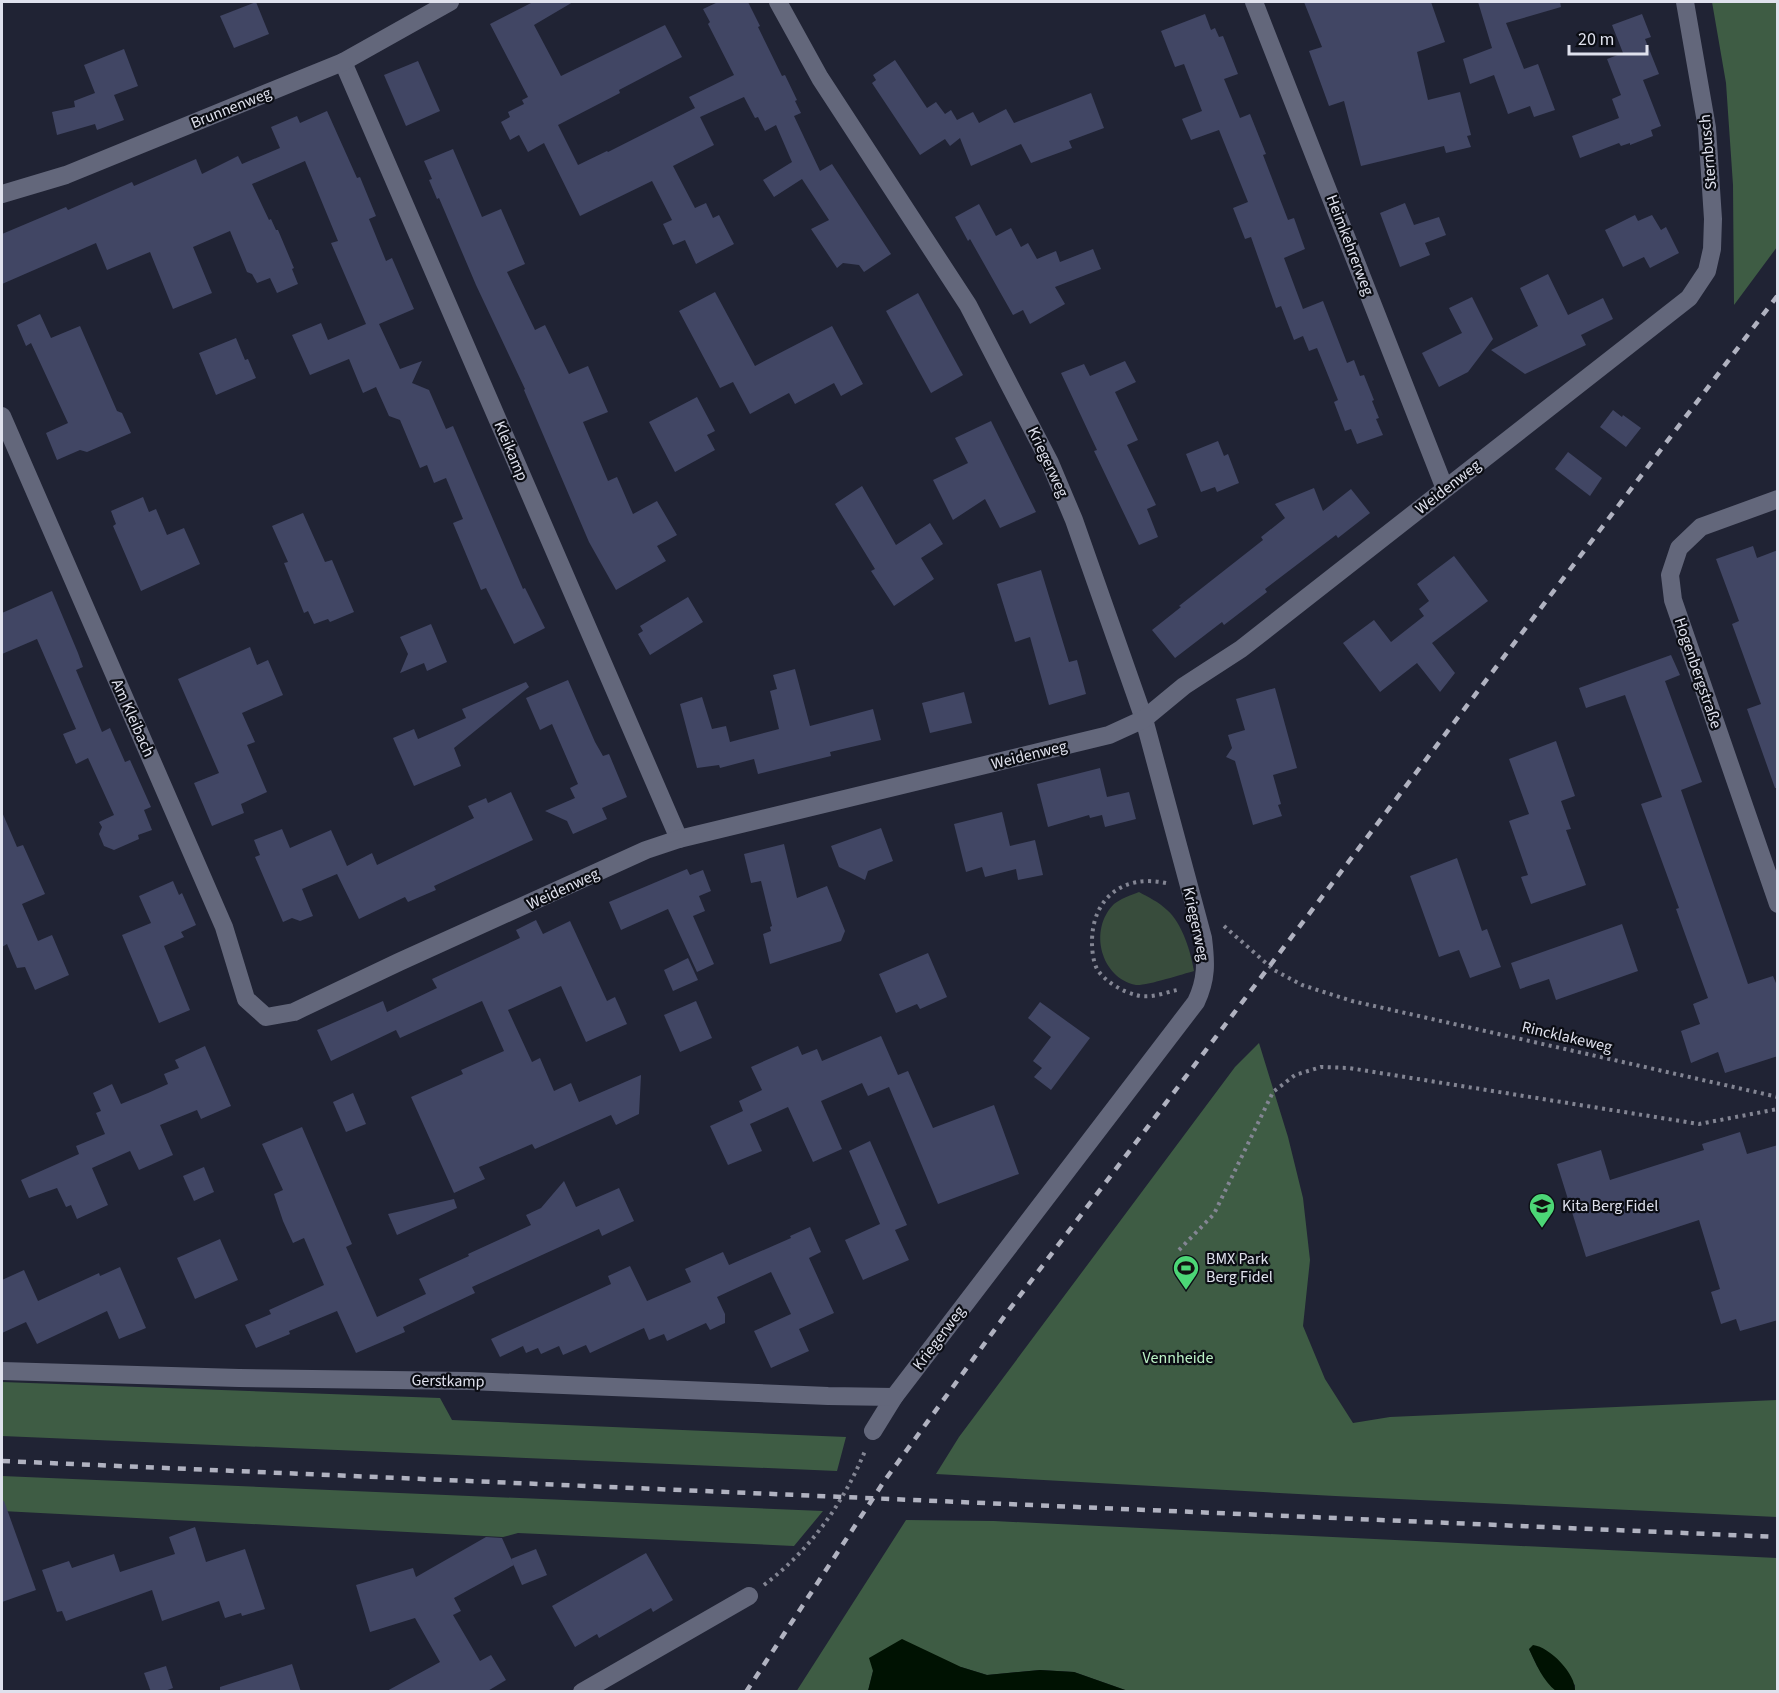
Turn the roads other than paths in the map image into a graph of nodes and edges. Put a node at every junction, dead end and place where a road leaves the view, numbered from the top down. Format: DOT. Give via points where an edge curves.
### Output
graph roads {
  1 [pos="450,2"];
  2 [pos="778,2"];
  3 [pos="1254,2"];
  4 [pos="1685,2"];
  5 [pos="343,62"];
  6 [pos="2,194"];
  7 [pos="1689,298"];
  8 [pos="2,416"];
  9 [pos="1445,489"];
  10 [pos="1778,499"];
  11 [pos="1144,719"];
  12 [pos="679,840"];
  13 [pos="1778,904"];
  14 [pos="266,1017"];
  15 [pos="2,1371"];
  16 [pos="894,1397"];
  17 [pos="873,1431"];
  18 [pos="749,1596"];
  19 [pos="582,1692"];
  1 -- 5 [label="street, Brunnenweg"];
  2 -- 11 [label="street, Kriegerweg" via="820,78 968,305 1010,383 1074,520"];
  3 -- 9 [label="street, Heimkehrerweg"];
  4 -- 7 [label="street, Sternbusch" via="1707,128 1713,219 1707,271"];
  5 -- 6 [label="street, Brunnenweg" via="66,175"];
  5 -- 12 [label="street, Kleikamp"];
  7 -- 9 [label="street, Weidenweg"];
  8 -- 14 [label="street, Am Kleibach" via="224,927 246,999"];
  9 -- 11 [label="street, Weidenweg" via="1241,649 1184,686"];
  10 -- 13 [label="street, Hogenbergstraße" via="1701,526 1679,548 1670,575 1673,600"];
  11 -- 12 [label="street, Weidenweg" via="1109,735"];
  11 -- 16 [label="street, Kriegerweg" via="1203,938 1206,964 1201,991"];
  12 -- 14 [label="street, Weidenweg" via="646,850 294,1012"];
  15 -- 16 [label="street, Gerstkamp" via="469,1381"];
  16 -- 17 [label="street, Kriegerweg"];
  18 -- 19 [label="street"];
}
